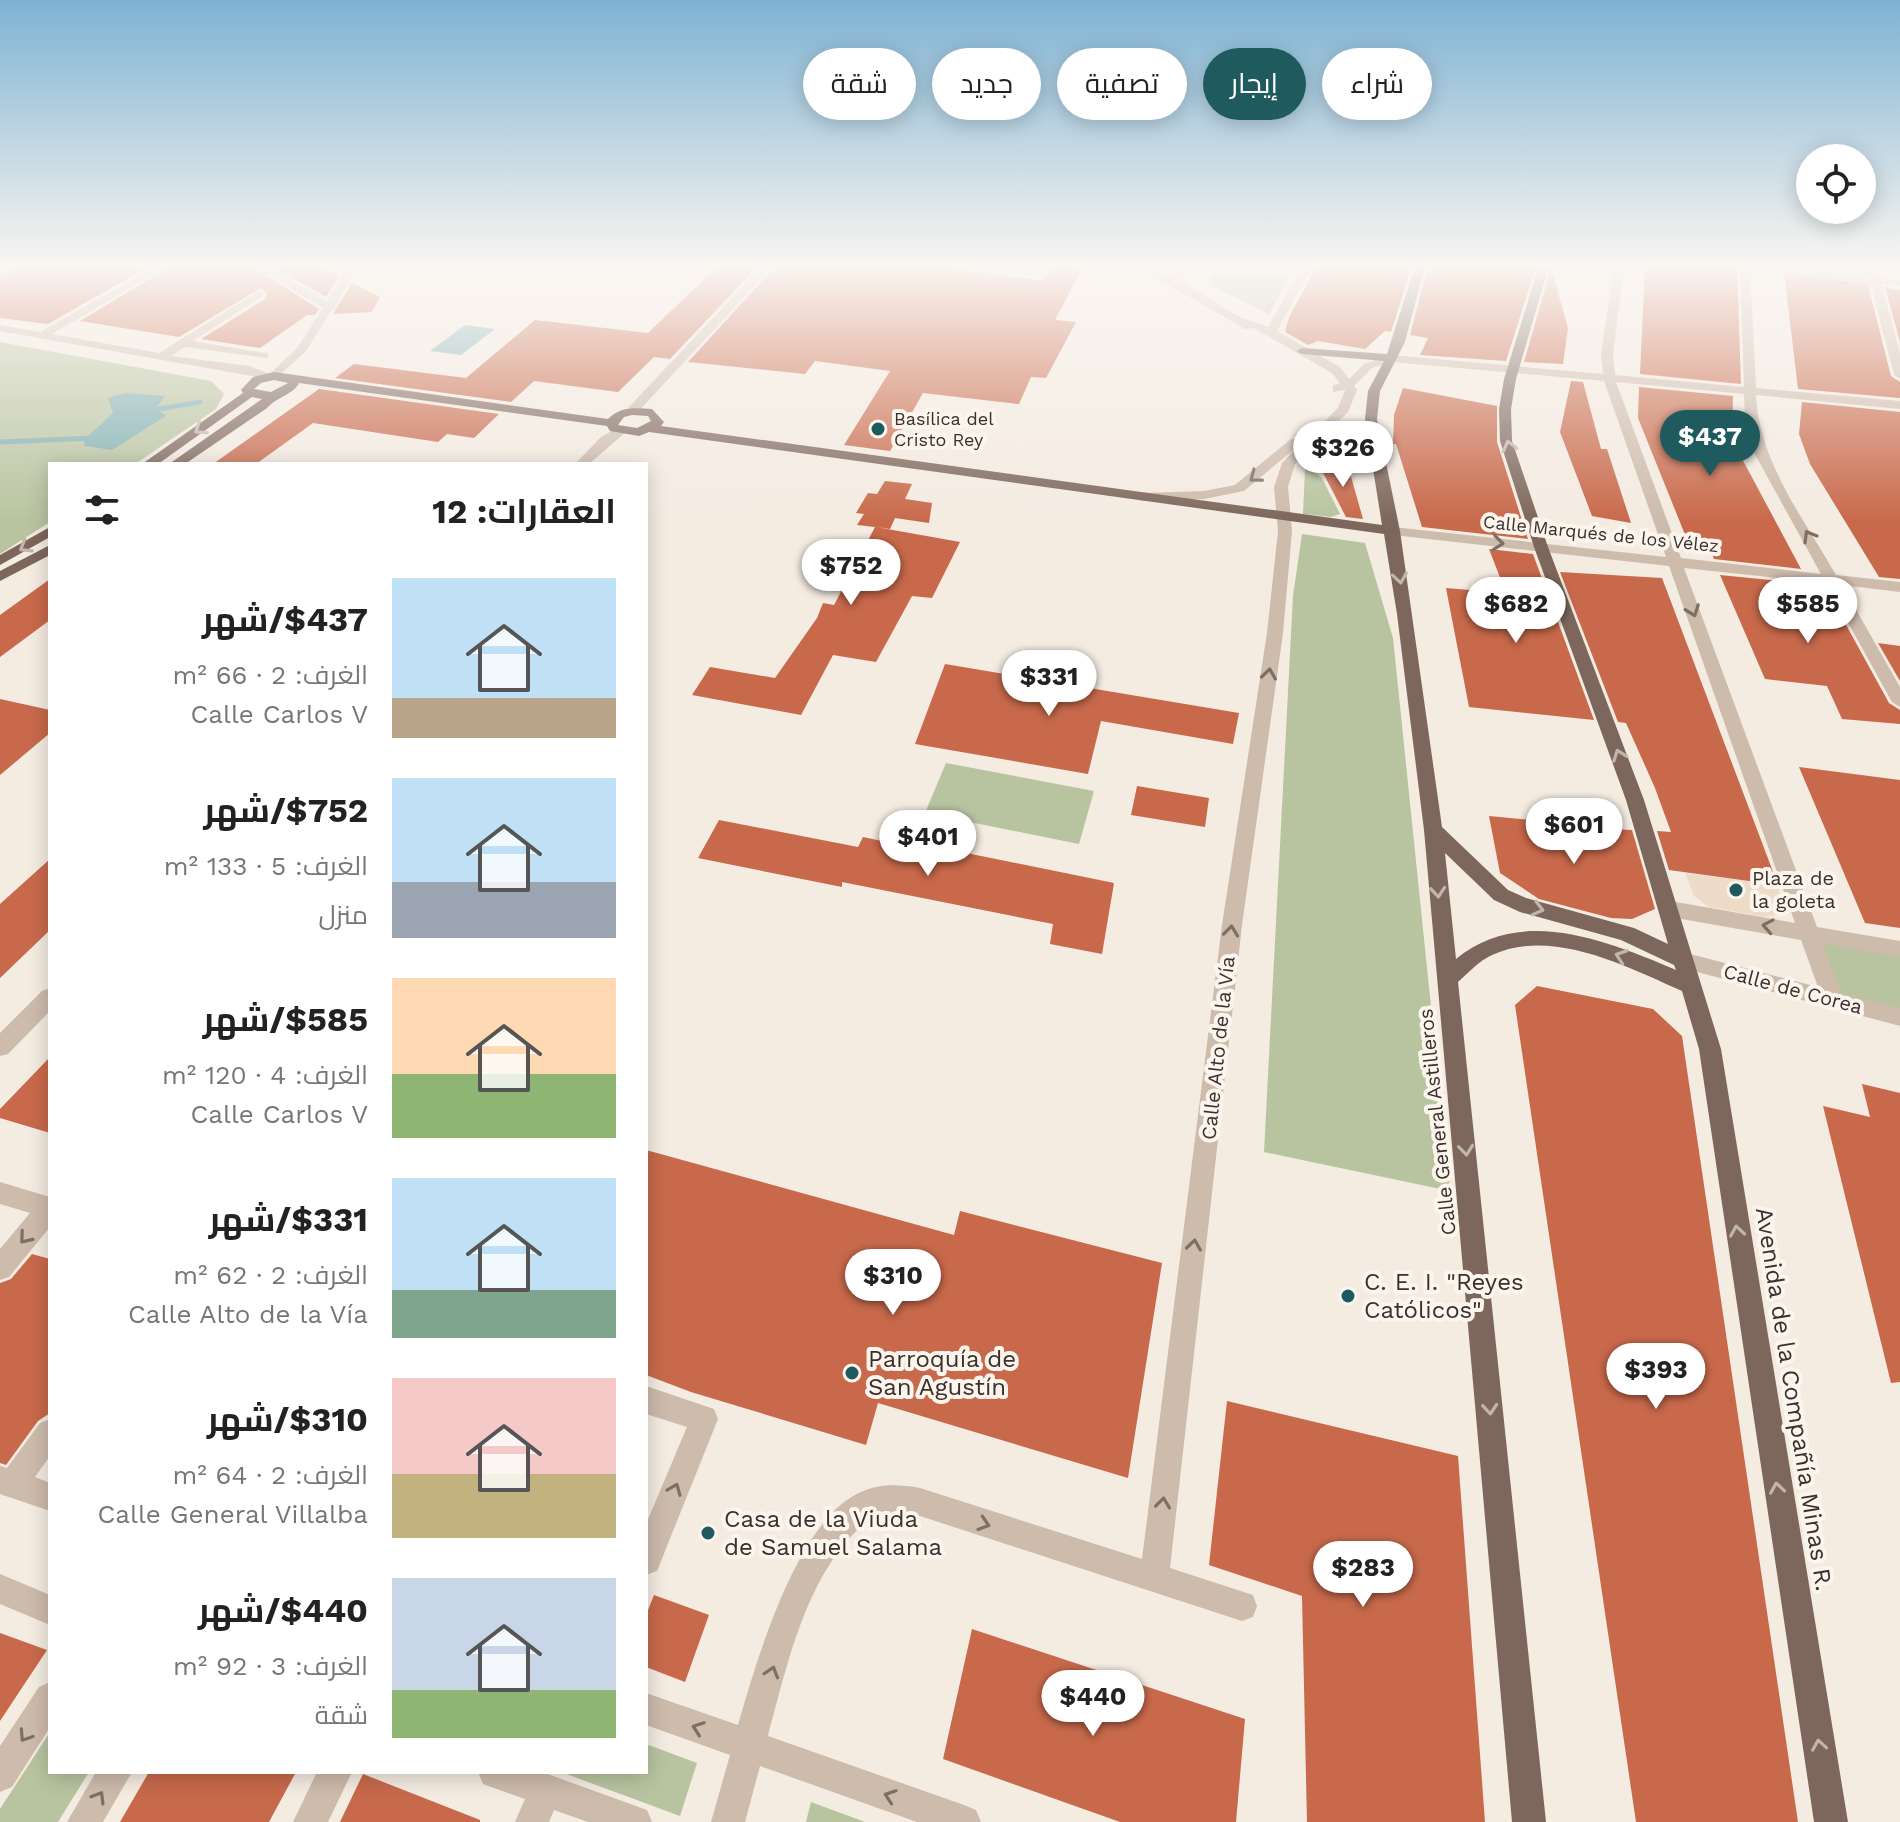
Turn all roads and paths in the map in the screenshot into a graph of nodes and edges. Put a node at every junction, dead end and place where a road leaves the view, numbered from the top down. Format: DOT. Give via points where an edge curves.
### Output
graph roads {
  1 [pos="131,351"];
  2 [pos="170,351"];
  3 [pos="233,351"];
  4 [pos="300,351"];
  5 [pos="302,351"];
  6 [pos="688,351"];
  7 [pos="1294,351"];
  8 [pos="1302,351"];
  9 [pos="1393,351"];
  10 [pos="1518,351"];
  11 [pos="1607,351"];
  12 [pos="1749,351"];
  13 [pos="1893,351"];
  14 [pos="264,356"];
  15 [pos="161,357"];
  16 [pos="1391,358"];
  17 [pos="208,366"];
  18 [pos="1512,370"];
  19 [pos="1900,375"];
  20 [pos="271,376"];
  21 [pos="1609,379"];
  22 [pos="291,381"];
  23 [pos="251,388"];
  24 [pos="1341,388"];
  25 [pos="1751,391"];
  26 [pos="272,395"];
  27 [pos="1348,404"];
  28 [pos="1900,405"];
  29 [pos="632,411"];
  30 [pos="1371,419"];
  31 [pos="616,427"];
  32 [pos="650,428"];
  33 [pos="152,462"];
  34 [pos="179,462"];
  35 [pos="584,462"];
  36 [pos="1135,498"];
  37 [pos="1283,510"];
  38 [pos="1393,531"];
  39 [pos="48,532"];
  40 [pos="1541,547"];
  41 [pos="48,550"];
  42 [pos="0,561"];
  43 [pos="1675,562"];
  44 [pos="0,577"];
  45 [pos="1834,580"];
  46 [pos="1900,587"];
  47 [pos="1897,693"];
  48 [pos="1433,830"];
  49 [pos="1670,909"];
  50 [pos="1809,933"];
  51 [pos="1900,949"];
  52 [pos="1690,974"];
  53 [pos="1446,980"];
  54 [pos="48,999"];
  55 [pos="1833,1000"];
  56 [pos="1900,1017"];
  57 [pos="0,1047"];
  58 [pos="0,1193"];
  59 [pos="48,1207"];
  60 [pos="48,1210"];
  61 [pos="0,1268"];
  62 [pos="648,1401"];
  63 [pos="48,1435"];
  64 [pos="6,1482"];
  65 [pos="48,1496"];
  66 [pos="648,1555"];
  67 [pos="1154,1580"];
  68 [pos="0,1589"];
  69 [pos="1242,1606"];
  70 [pos="48,1609"];
  71 [pos="48,1701"];
  72 [pos="648,1710"];
  73 [pos="749,1747"];
  74 [pos="114,1774"];
  75 [pos="334,1774"];
  76 [pos="501,1774"];
  77 [pos="0,1775"];
  78 [pos="545,1790"];
  79 [pos="84,1822"];
  80 [pos="310,1822"];
  81 [pos="532,1822"];
  82 [pos="635,1822"];
  83 [pos="728,1822"];
  84 [pos="964,1822"];
  85 [pos="1529,1822"];
  86 [pos="1831,1822"];
  1 -- 15 [label="street"];
  2 -- 15 [label="street"];
  3 -- 14 [label="street"];
  4 -- 20 [label="street"];
  5 -- 22 [label="street"];
  6 -- 29 [label="street"];
  7 -- 24 [label="street"];
  8 -- 16 [label="main road"];
  8 -- 24 [label="street" via="1336,370"];
  9 -- 16 [label="main road"];
  10 -- 18 [label="main road, Avenida de la Compañía Minas R."];
  11 -- 21 [label="street"];
  12 -- 25 [label="street"];
  13 -- 19 [label="street"];
  15 -- 17 [label="street"];
  16 -- 18 [label="street"];
  16 -- 24 [label="street" via="1364,368"];
  16 -- 30 [label="main road" via="1374,391"];
  17 -- 20 [label="street"];
  17 -- 23 [label="street"];
  18 -- 21 [label="street"];
  40 -- 18 [label="main road, Avenida de la Compañía Minas R., one-way" via="1506,441"];
  20 -- 22 [label="main road"];
  20 -- 23 [label="main road"];
  21 -- 25 [label="street"];
  21 -- 43 [label="street"];
  22 -- 26 [label="main road"];
  22 -- 31 [label="main road"];
  23 -- 26 [label="main road"];
  23 -- 33 [label="main road, one-way"];
  24 -- 27 [label="street"];
  24 -- 36 [label="street, one-way" via="1330,413 1239,488"];
  25 -- 28 [label="street"];
  45 -- 25 [label="street, one-way" via="1758,449"];
  26 -- 34 [label="main road"];
  27 -- 30 [label="street"];
  27 -- 37 [label="street, Calle Alto de la Vía" via="1289,463 1281,487"];
  29 -- 31 [label="main road" via="620,414"];
  29 -- 32 [label="main road" via="656,415 658,422"];
  30 -- 38 [label="main road, Calle General Astilleros"];
  31 -- 32 [label="main road"];
  31 -- 35 [label="street"];
  32 -- 36 [label="main road"];
  36 -- 37 [label="main road"];
  37 -- 38 [label="main road"];
  67 -- 37 [label="street, Calle Alto de la Vía, one-way" via="1232,925 1275,633"];
  38 -- 40 [label="street, Calle Marqués de los Vélez, one-way"];
  38 -- 48 [label="main road, Calle General Astilleros, one-way"];
  39 -- 42 [label="main road, one-way"];
  40 -- 43 [label="street, Calle Marqués de los Vélez"];
  49 -- 40 [label="main road, Avenida de la Compañía Minas R., one-way"];
  41 -- 44 [label="main road"];
  43 -- 45 [label="street, Calle Marqués de los Vélez"];
  43 -- 50 [label="street, one-way"];
  45 -- 46 [label="street, Calle Marqués de los Vélez"];
  45 -- 47 [label="street"];
  48 -- 52 [label="main road, one-way" via="1501,895 1627,934"];
  48 -- 53 [label="main road, Calle General Astilleros, one-way"];
  50 -- 49 [label="street, one-way"];
  49 -- 52 [label="main road, Avenida de la Compañía Minas R."];
  50 -- 51 [label="street"];
  50 -- 55 [label="street"];
  52 -- 53 [label="main road, one-way" via="1525,937 1485,948"];
  52 -- 55 [label="street, Calle de Corea"];
  86 -- 52 [label="main road, Avenida de la Compañía Minas R., one-way" via="1710,1049"];
  53 -- 85 [label="main road, Calle General Astilleros, one-way" via="1466,1142"];
  54 -- 57 [label="street"];
  55 -- 56 [label="street, Calle de Corea"];
  58 -- 59 [label="street"];
  60 -- 61 [label="street, one-way"];
  66 -- 62 [label="street, one-way" via="704,1419"];
  63 -- 64 [label="street"];
  64 -- 65 [label="street"];
  67 -- 69 [label="street"];
  73 -- 67 [label="street, one-way" via="802,1586 823,1545 849,1515 882,1499 920,1502"];
  68 -- 70 [label="street"];
  71 -- 77 [label="street, one-way"];
  73 -- 72 [label="street, one-way"];
  73 -- 83 [label="street"];
  84 -- 73 [label="street, one-way"];
  79 -- 74 [label="street, one-way"];
  75 -- 80 [label="street"];
  76 -- 78 [label="street"];
  78 -- 81 [label="street"];
  78 -- 82 [label="street"];
}
